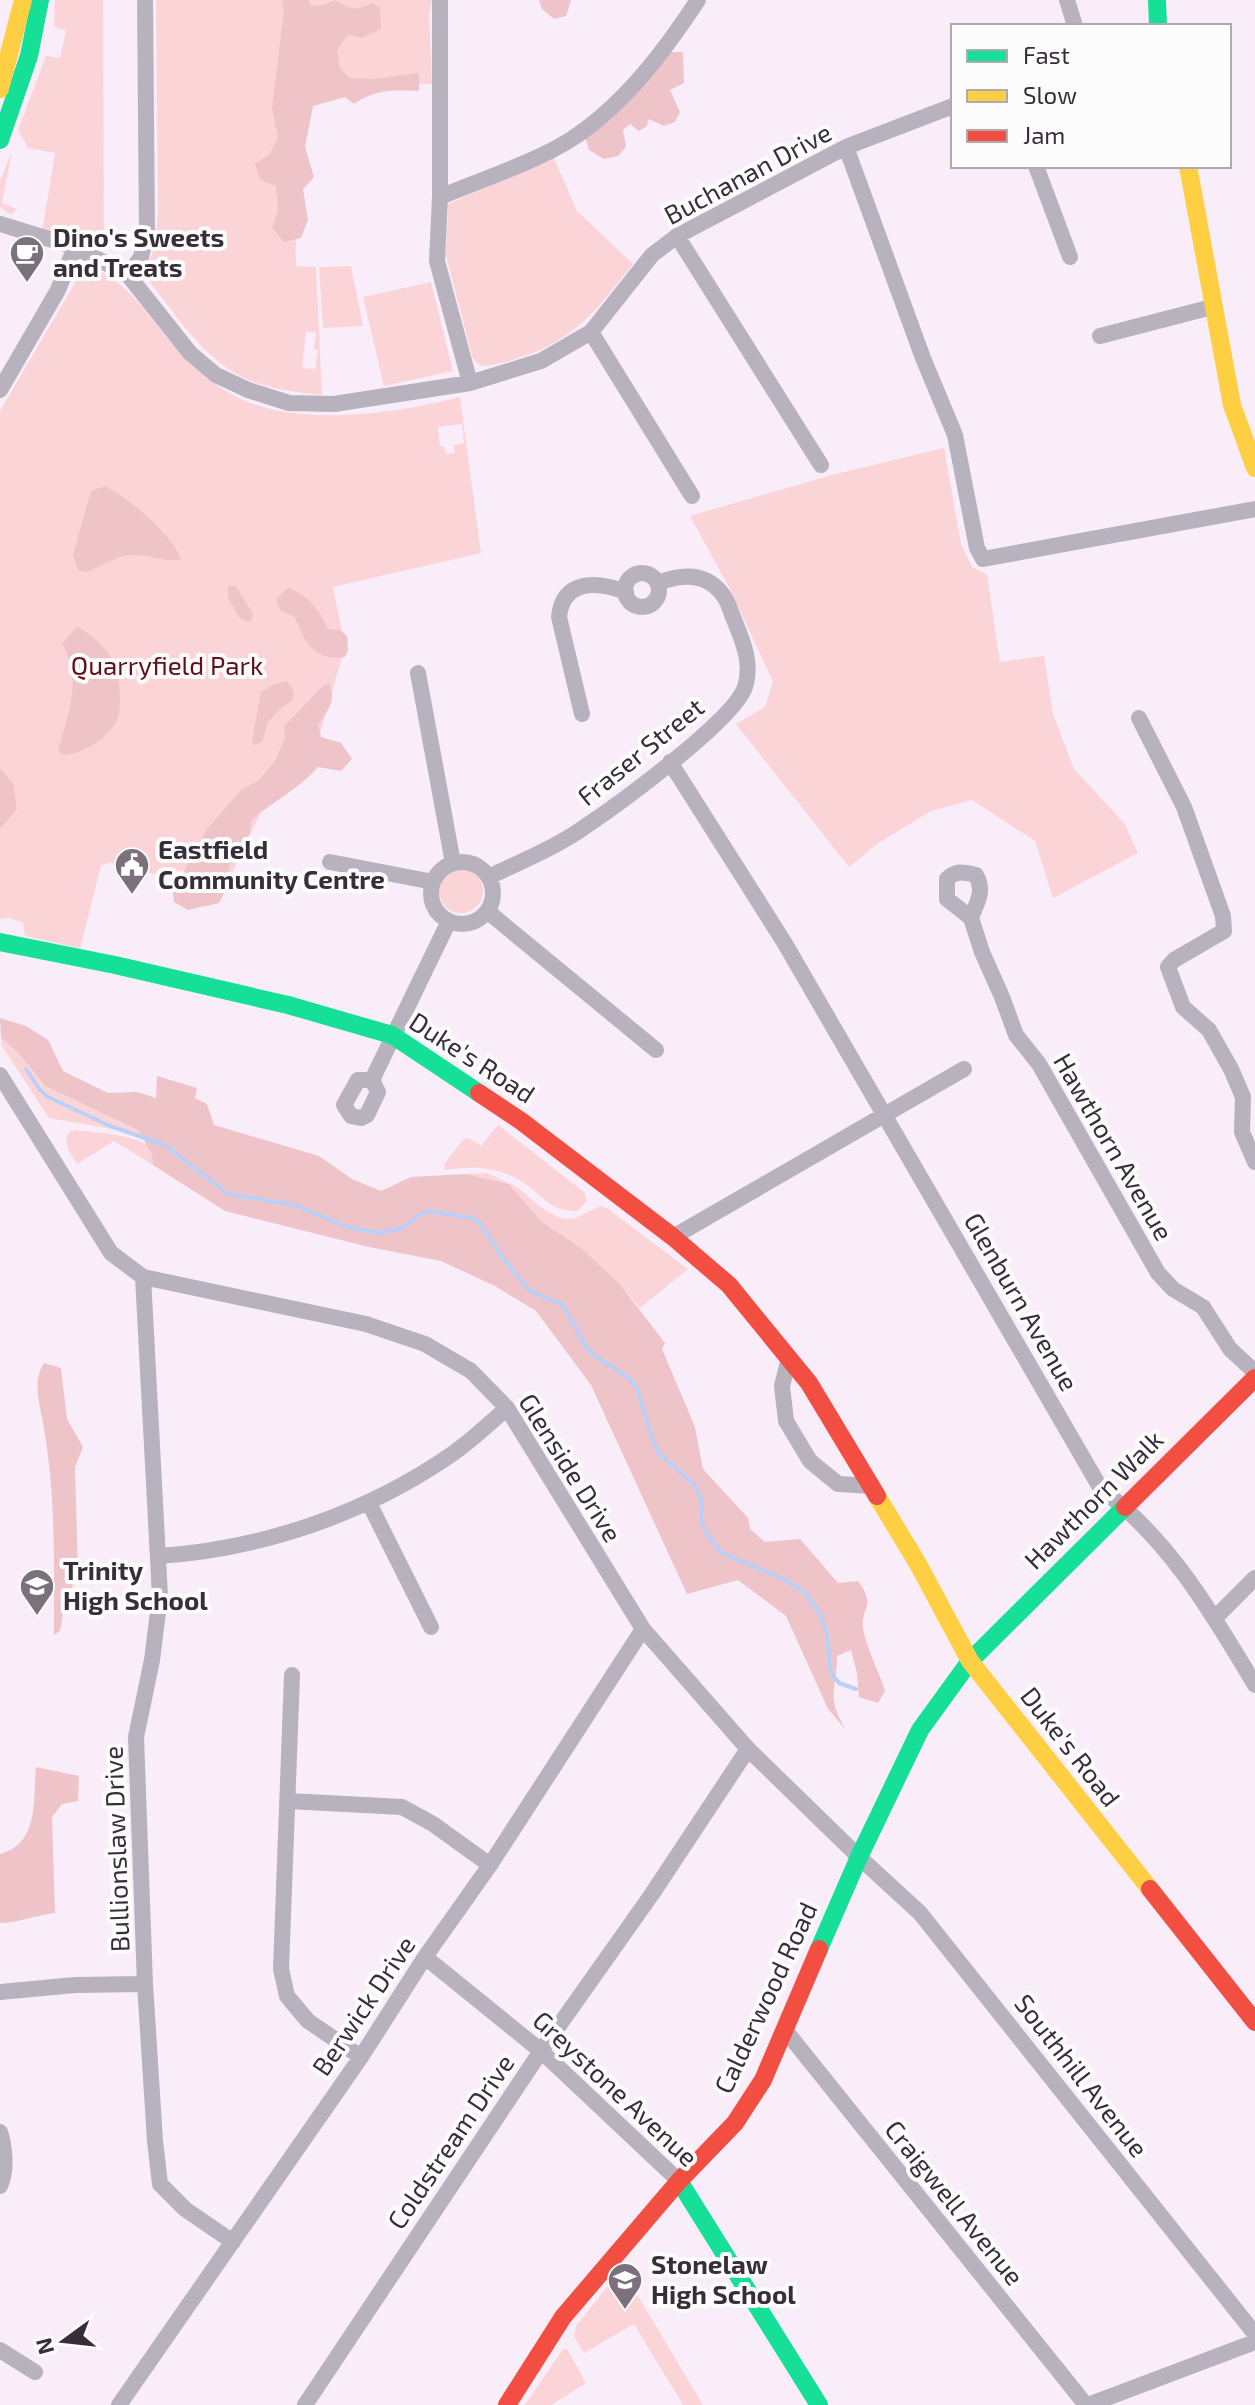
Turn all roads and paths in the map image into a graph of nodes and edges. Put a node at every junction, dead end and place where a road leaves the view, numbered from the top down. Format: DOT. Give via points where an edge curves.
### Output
graph roads {
  1 [pos="23,0"];
  2 [pos="40,0"];
  3 [pos="145,0"];
  4 [pos="440,0"];
  5 [pos="698,0"];
  6 [pos="1067,0"];
  7 [pos="1157,0"];
  8 [pos="1074,24"];
  9 [pos="1158,24"];
  10 [pos="0,89"];
  11 [pos="951,107"];
  12 [pos="0,140"];
  13 [pos="846,147"];
  14 [pos="1037,168"];
  15 [pos="1188,168"];
  16 [pos="440,197"];
  17 [pos="0,224"];
  18 [pos="677,236"];
  19 [pos="75,247"];
  20 [pos="1070,257"];
  21 [pos="128,275"];
  22 [pos="1212,307"];
  23 [pos="591,332"];
  24 [pos="1100,336"];
  25 [pos="470,383"];
  26 [pos="0,390"];
  27 [pos="821,465"];
  28 [pos="1255,468"];
  29 [pos="692,496"];
  30 [pos="1255,509"];
  31 [pos="658,583"];
  32 [pos="626,592"];
  33 [pos="418,673"];
  34 [pos="582,714"];
  35 [pos="1139,718"];
  36 [pos="670,762"];
  37 [pos="330,862"];
  38 [pos="453,863"];
  39 [pos="489,877"];
  40 [pos="433,882"];
  41 [pos="487,911"];
  42 [pos="971,918"];
  43 [pos="449,921"];
  44 [pos="0,942"];
  45 [pos="392,1035"];
  46 [pos="656,1050"];
  47 [pos="964,1069"];
  48 [pos="0,1075"];
  49 [pos="372,1080"];
  50 [pos="885,1114"];
  51 [pos="1255,1162"];
  52 [pos="673,1237"];
  53 [pos="143,1277"];
  54 [pos="789,1358"];
  55 [pos="1255,1375"];
  56 [pos="507,1408"];
  57 [pos="872,1486"];
  58 [pos="369,1503"];
  59 [pos="1123,1506"];
  60 [pos="158,1556"];
  61 [pos="1255,1578"];
  62 [pos="1215,1618"];
  63 [pos="431,1627"];
  64 [pos="643,1629"];
  65 [pos="970,1661"];
  66 [pos="292,1675"];
  67 [pos="1255,1685"];
  68 [pos="748,1749"];
  69 [pos="288,1801"];
  70 [pos="859,1857"];
  71 [pos="490,1865"];
  72 [pos="425,1957"];
  73 [pos="145,1984"];
  74 [pos="0,1992"];
  75 [pos="1255,2022"];
  76 [pos="785,2030"];
  77 [pos="541,2051"];
  78 [pos="361,2057"];
  79 [pos="0,2132"];
  80 [pos="679,2181"];
  81 [pos="0,2186"];
  82 [pos="233,2242"];
  83 [pos="1255,2334"];
  84 [pos="1255,2342"];
  85 [pos="0,2350"];
  86 [pos="35,2372"];
  87 [pos="119,2405"];
  88 [pos="305,2405"];
  89 [pos="507,2405"];
  90 [pos="819,2405"];
  91 [pos="1087,2405"];
  1 -- 10 [label="main road"];
  2 -- 12 [label="main road" via="29,56"];
  3 -- 21 [label="street" via="147,233 141,257"];
  4 -- 16 [label="street"];
  5 -- 16 [label="street" via="603,115 568,141"];
  6 -- 8 [label="street"];
  7 -- 9 [label="main road"];
  11 -- 13 [label="street, Buchanan Drive"];
  13 -- 18 [label="street, Buchanan Drive"];
  13 -- 30 [label="street" via="955,435 983,559"];
  14 -- 20 [label="street"];
  15 -- 22 [label="main road"];
  16 -- 25 [label="street" via="437,261"];
  17 -- 19 [label="street, Buchanan Drive"];
  18 -- 23 [label="street, Buchanan Drive" via="652,255"];
  18 -- 27 [label="street"];
  19 -- 21 [label="street, Buchanan Drive"];
  19 -- 26 [label="street" via="58,290"];
  21 -- 25 [label="street, Buchanan Drive" via="190,353 216,375 275,399 334,404"];
  22 -- 24 [label="street"];
  22 -- 28 [label="main road" via="1232,405"];
  23 -- 25 [label="street, Buchanan Drive" via="541,361"];
  23 -- 29 [label="street"];
  31 -- 32 [label="street" via="647,574 636,575"];
  31 -- 32 [label="street" via="658,597 646,607 630,602"];
  31 -- 36 [label="street, Fraser Street" via="684,574 723,595 748,661 745,687 734,708"];
  32 -- 34 [label="street" via="595,585 574,589 560,603"];
  33 -- 38 [label="street"];
  35 -- 51 [label="street" via="1184,807 1223,916 1224,931 1168,967 1183,1007 1209,1030 1228,1063 1243,1097 1242,1132"];
  36 -- 39 [label="street, Fraser Street" via="585,828"];
  36 -- 50 [label="street, Glenburn Avenue"];
  37 -- 40 [label="street"];
  38 -- 39 [label="street" via="478,866"];
  38 -- 40 [label="street"];
  39 -- 41 [label="street" via="493,894"];
  40 -- 43 [label="street" via="435,909"];
  41 -- 43 [label="street" via="470,923"];
  41 -- 46 [label="street"];
  42 -- 55 [label="street, Hawthorn Avenue" via="1016,1035 1039,1064 1158,1273 1203,1307 1230,1349"];
  43 -- 45 [label="street"];
  44 -- 45 [label="main road, Duke's Road" via="273,1002"];
  45 -- 49 [label="street"];
  45 -- 52 [label="main road, Duke's Road" via="521,1121"];
  47 -- 50 [label="street"];
  48 -- 53 [label="street, Glenside Drive" via="111,1253"];
  50 -- 52 [label="street"];
  50 -- 59 [label="street, Glenburn Avenue" via="1101,1489"];
  52 -- 54 [label="main road, Duke's Road" via="729,1285"];
  53 -- 56 [label="street, Glenside Drive" via="366,1324 425,1344 471,1371"];
  53 -- 60 [label="street, Bullionslaw Drive"];
  54 -- 57 [label="main road, Duke's Road"];
  54 -- 57 [label="street" via="782,1386 786,1421 810,1461 838,1484"];
  55 -- 59 [label="main road, Hawthorn Walk"];
  56 -- 58 [label="street" via="456,1452"];
  56 -- 64 [label="street, Glenside Drive"];
  57 -- 65 [label="main road, Duke's Road"];
  58 -- 60 [label="street" via="265,1541"];
  58 -- 63 [label="street"];
  59 -- 62 [label="street, Glenburn Avenue" via="1165,1549"];
  59 -- 65 [label="main road, Hawthorn Walk"];
  60 -- 73 [label="street, Bullionslaw Drive" via="160,1596 136,1737"];
  61 -- 62 [label="street"];
  62 -- 67 [label="street, Glenburn Avenue"];
  64 -- 68 [label="street, Glenside Drive"];
  64 -- 71 [label="street, Berwick Drive"];
  65 -- 70 [label="main road, Calderwood Road" via="920,1730"];
  65 -- 75 [label="main road, Duke's Road"];
  66 -- 69 [label="street"];
  68 -- 70 [label="street, Glenside Drive"];
  68 -- 77 [label="street, Coldstream Drive"];
  69 -- 71 [label="street" via="402,1807"];
  69 -- 78 [label="street" via="281,1969 287,1996 308,2021"];
  70 -- 76 [label="main road, Calderwood Road"];
  70 -- 83 [label="street, Southhill Avenue" via="920,1913"];
  71 -- 72 [label="street, Berwick Drive"];
  72 -- 77 [label="street, Greystone Avenue"];
  72 -- 78 [label="street, Berwick Drive"];
  73 -- 74 [label="street"];
  73 -- 82 [label="street, Bullionslaw Drive" via="160,2184 185,2209"];
  76 -- 80 [label="main road, Calderwood Road" via="763,2080 735,2123"];
  76 -- 91 [label="street, Craigwell Avenue"];
  77 -- 80 [label="street, Greystone Avenue"];
  77 -- 88 [label="street, Coldstream Drive"];
  78 -- 82 [label="street, Berwick Drive"];
  79 -- 81 [label="street"];
  80 -- 89 [label="main road, Calderwood Road" via="563,2317"];
  80 -- 90 [label="main road, Greystone Avenue"];
  82 -- 87 [label="street, Berwick Drive"];
  84 -- 91 [label="street"];
  85 -- 86 [label="street"];
}
